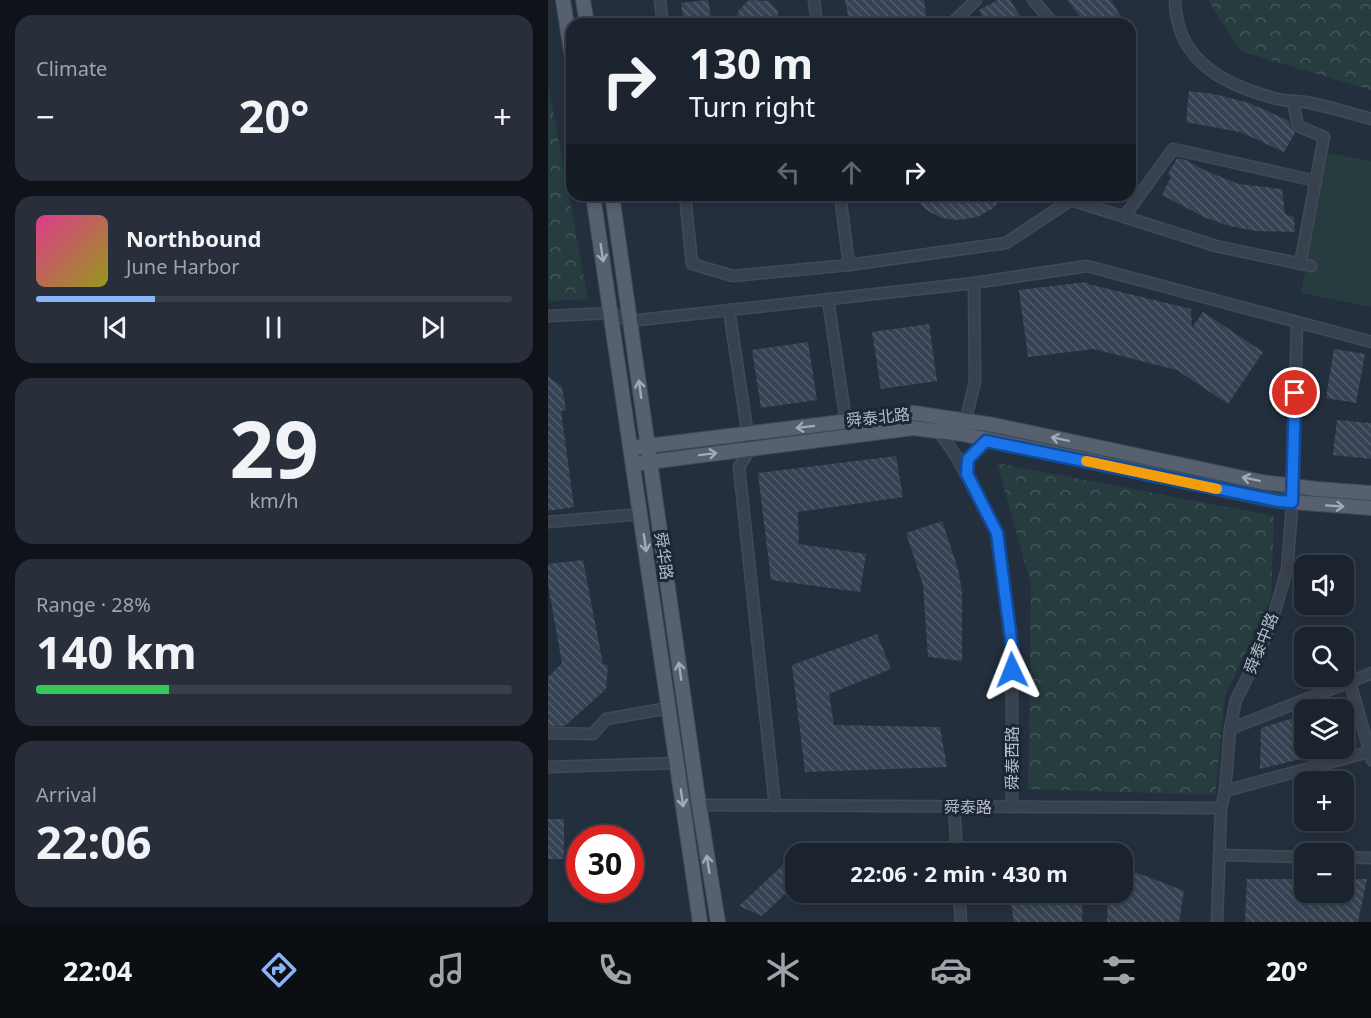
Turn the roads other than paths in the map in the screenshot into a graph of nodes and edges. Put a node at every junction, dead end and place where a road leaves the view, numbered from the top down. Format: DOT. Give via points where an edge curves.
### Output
graph roads {
  1 [pos="563,0"];
  2 [pos="583,0"];
  3 [pos="660,0"];
  4 [pos="814,0"];
  5 [pos="976,0"];
  6 [pos="1033,0"];
  7 [pos="1175,0"];
  8 [pos="586,18"];
  9 [pos="662,18"];
  10 [pos="816,18"];
  11 [pos="957,18"];
  12 [pos="1049,18"];
  13 [pos="566,19"];
  14 [pos="1293,101"];
  15 [pos="1372,119"];
  16 [pos="1316,181"];
  17 [pos="594,201"];
  18 [pos="613,201"];
  19 [pos="686,201"];
  20 [pos="841,201"];
  21 [pos="1065,201"];
  22 [pos="1082,201"];
  23 [pos="1136,201"];
  24 [pos="1136,201"];
  25 [pos="1124,217"];
  26 [pos="850,266"];
  27 [pos="974,283"];
  28 [pos="828,299"];
  29 [pos="729,310"];
  30 [pos="611,313"];
  31 [pos="548,316"];
  32 [pos="630,321"];
  33 [pos="1297,322"];
  34 [pos="1372,342"];
  35 [pos="914,413"];
  36 [pos="965,420"];
  37 [pos="846,422"];
  38 [pos="937,431"];
  39 [pos="748,434"];
  40 [pos="962,435"];
  41 [pos="848,436"];
  42 [pos="989,440"];
  43 [pos="648,447"];
  44 [pos="631,448"];
  45 [pos="750,449"];
  46 [pos="650,462"];
  47 [pos="634,464"];
  48 [pos="967,474"];
  49 [pos="1372,493"];
  50 [pos="1293,494"];
  51 [pos="1372,508"];
  52 [pos="641,514"];
  53 [pos="548,522"];
  54 [pos="1372,673"];
  55 [pos="1354,680"];
  56 [pos="1337,687"];
  57 [pos="1351,687"];
  58 [pos="669,708"];
  59 [pos="1230,729"];
  60 [pos="548,733"];
  61 [pos="1370,754"];
  62 [pos="677,763"];
  63 [pos="548,767"];
  64 [pos="1225,791"];
  65 [pos="699,806"];
  66 [pos="775,806"];
  67 [pos="954,807"];
  68 [pos="1012,807"];
  69 [pos="1221,808"];
  70 [pos="956,843"];
  71 [pos="1219,855"];
  72 [pos="1294,857"];
  73 [pos="1354,857"];
  74 [pos="1372,858"];
  75 [pos="960,903"];
  76 [pos="700,922"];
  77 [pos="718,922"];
  78 [pos="961,922"];
  79 [pos="1217,922"];
  1 -- 13 [label="main road"];
  2 -- 8 [label="main road"];
  3 -- 9 [label="street"];
  4 -- 10 [label="street"];
  5 -- 11 [label="street"];
  6 -- 12 [label="street"];
  7 -- 14 [label="street" via="1175,16 1187,45 1206,68 1229,83"];
  14 -- 15 [label="street"];
  14 -- 16 [label="street" via="1298,126 1324,137"];
  16 -- 23 [label="street" via="1174,149"];
  16 -- 25 [label="street" via="1305,265 1216,246"];
  17 -- 30 [label="main road, 舜华路, one-way"];
  18 -- 32 [label="main road, 舜华路"];
  19 -- 26 [label="street" via="692,264 733,276"];
  20 -- 26 [label="street"];
  21 -- 26 [label="street" via="1006,243"];
  22 -- 25 [label="street"];
  24 -- 25 [label="street"];
  27 -- 28 [label="street"];
  27 -- 33 [label="street" via="1087,266"];
  27 -- 36 [label="street" via="975,381"];
  28 -- 29 [label="street"];
  28 -- 37 [label="street"];
  29 -- 32 [label="street"];
  29 -- 39 [label="street"];
  30 -- 31 [label="street"];
  30 -- 32 [label="street"];
  30 -- 44 [label="main road, 舜华路"];
  43 -- 32 [label="main road, 舜华路, one-way"];
  33 -- 34 [label="street"];
  33 -- 50 [label="street, 舜泰中路"];
  35 -- 36 [label="main road"];
  35 -- 37 [label="main road"];
  35 -- 38 [label="street, 舜泰西路"];
  36 -- 40 [label="street"];
  50 -- 36 [label="main road, one-way" via="1262,482"];
  37 -- 39 [label="main road, one-way"];
  37 -- 41 [label="street"];
  38 -- 40 [label="main road, 舜泰北路"];
  38 -- 41 [label="main road, 舜泰北路" via="913,428"];
  38 -- 48 [label="street, 舜泰西路"];
  39 -- 43 [label="main road"];
  39 -- 45 [label="street"];
  40 -- 42 [label="main road, 舜泰北路"];
  41 -- 45 [label="main road, 舜泰北路"];
  42 -- 48 [label="street" via="968,459"];
  42 -- 50 [label="main road, 舜泰北路" via="1278,501"];
  43 -- 44 [label="main road"];
  43 -- 46 [label="main road, 舜华路"];
  44 -- 47 [label="main road, 舜华路"];
  46 -- 45 [label="main road, 舜泰北路, one-way"];
  45 -- 66 [label="street" via="739,467"];
  46 -- 47 [label="main road, 舜泰北路"];
  65 -- 46 [label="main road, 舜华路, one-way"];
  47 -- 52 [label="main road, 舜华路"];
  48 -- 68 [label="street, 舜泰西路" via="997,533 1012,647"];
  49 -- 50 [label="main road"];
  50 -- 51 [label="main road, 舜泰北路, one-way"];
  50 -- 59 [label="street, 舜泰中路" via="1287,570 1259,654 1236,700"];
  52 -- 53 [label="street"];
  52 -- 58 [label="main road, 舜华路, one-way"];
  54 -- 55 [label="street"];
  56 -- 59 [label="street"];
  57 -- 61 [label="street"];
  58 -- 60 [label="street" via="606,719 593,734"];
  58 -- 62 [label="main road, 舜华路"];
  59 -- 64 [label="street, 舜泰中路"];
  61 -- 64 [label="street"];
  62 -- 63 [label="street"];
  62 -- 76 [label="main road, 舜华路, one-way"];
  64 -- 69 [label="street"];
  65 -- 66 [label="street, 舜泰路"];
  77 -- 65 [label="main road, 舜华路, one-way"];
  66 -- 67 [label="street, 舜泰路"];
  67 -- 68 [label="street, 舜泰路"];
  67 -- 70 [label="street"];
  68 -- 69 [label="street, 舜泰路"];
  69 -- 71 [label="street"];
  71 -- 72 [label="street"];
  71 -- 79 [label="street"];
  73 -- 74 [label="street"];
  75 -- 78 [label="street"];
}
